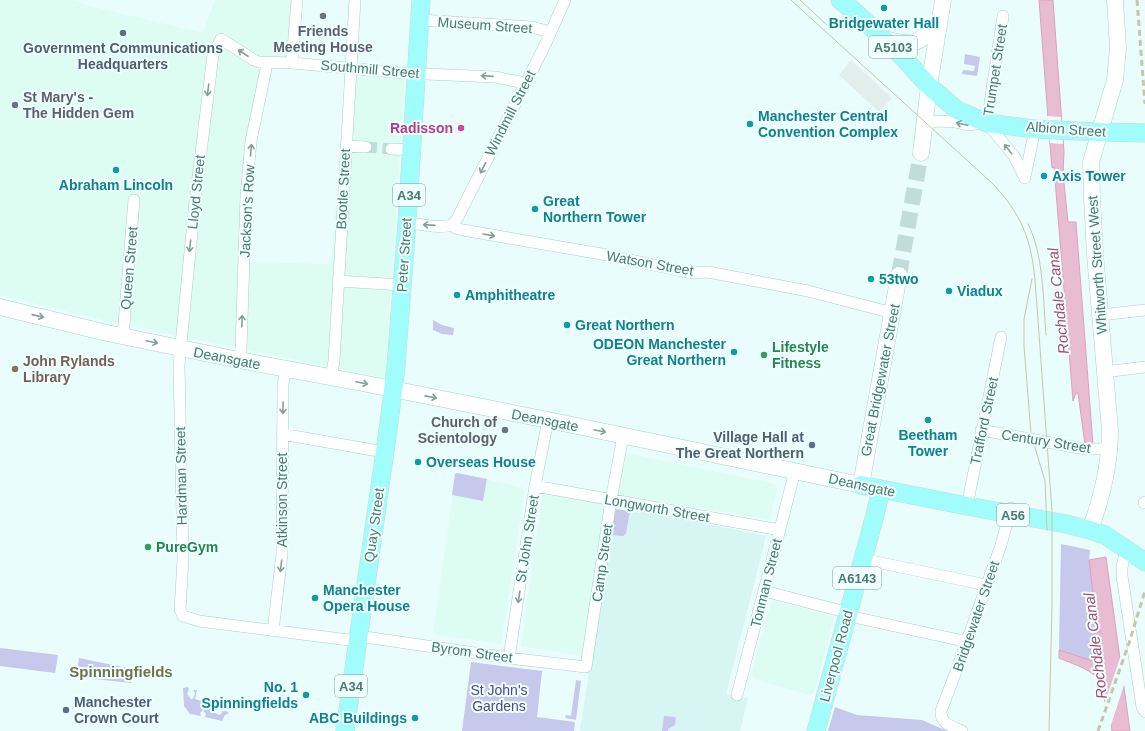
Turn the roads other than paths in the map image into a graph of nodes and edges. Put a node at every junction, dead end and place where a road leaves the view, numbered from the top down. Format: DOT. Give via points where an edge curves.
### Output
graph roads {
  1 [pos="296,0"];
  2 [pos="355,0"];
  3 [pos="421,0"];
  4 [pos="565,0"];
  5 [pos="840,0"];
  6 [pos="943,0"];
  7 [pos="1115,0"];
  8 [pos="1003,16"];
  9 [pos="420,20"];
  10 [pos="939,23"];
  11 [pos="550,32"];
  12 [pos="221,39"];
  13 [pos="884,39"];
  14 [pos="266,62"];
  15 [pos="292,63"];
  16 [pos="350,68"];
  17 [pos="417,73"];
  18 [pos="525,83"];
  19 [pos="929,86"];
  20 [pos="987,123"];
  21 [pos="925,128"];
  22 [pos="1035,129"];
  23 [pos="1099,132"];
  24 [pos="1145,133"];
  25 [pos="346,146"];
  26 [pos="366,147"];
  27 [pos="391,149"];
  28 [pos="412,150"];
  29 [pos="921,152"];
  30 [pos="134,200"];
  31 [pos="407,222"];
  32 [pos="452,224"];
  33 [pos="899,275"];
  34 [pos="338,281"];
  35 [pos="402,285"];
  36 [pos="0,307"];
  37 [pos="1145,310"];
  38 [pos="893,313"];
  39 [pos="1100,316"];
  40 [pos="123,336"];
  41 [pos="1001,337"];
  42 [pos="181,348"];
  43 [pos="239,360"];
  44 [pos="1145,367"];
  45 [pos="286,369"];
  46 [pos="1104,372"];
  47 [pos="331,377"];
  48 [pos="393,390"];
  49 [pos="548,420"];
  50 [pos="981,430"];
  51 [pos="282,434"];
  52 [pos="622,436"];
  53 [pos="1110,449"];
  54 [pos="384,452"];
  55 [pos="795,471"];
  56 [pos="861,485"];
  57 [pos="535,486"];
  58 [pos="881,489"];
  59 [pos="611,500"];
  60 [pos="967,506"];
  61 [pos="1010,510"];
  62 [pos="780,530"];
  63 [pos="1090,530"];
  64 [pos="1126,549"];
  65 [pos="862,559"];
  66 [pos="1145,562"];
  67 [pos="986,586"];
  68 [pos="764,590"];
  69 [pos="180,604"];
  70 [pos="848,614"];
  71 [pos="273,631"];
  72 [pos="358,639"];
  73 [pos="966,643"];
  74 [pos="509,658"];
  75 [pos="586,667"];
  76 [pos="737,695"];
  77 [pos="1145,712"];
  78 [pos="345,731"];
  79 [pos="816,731"];
  80 [pos="962,731"];
  1 -- 15 [label="street"];
  2 -- 16 [label="street, Bootle Street"];
  3 -- 9 [label="main road, Peter Street / A34"];
  4 -- 11 [label="street, Windmill Street"];
  5 -- 13 [label="main road, A5103"];
  6 -- 10 [label="street"];
  7 -- 23 [label="street, Whitworth Street West" via="1118,48 1115,80"];
  8 -- 20 [label="street, Trumpet Street"];
  9 -- 11 [label="street, Museum Street" via="532,27"];
  9 -- 17 [label="main road, Peter Street / A34"];
  10 -- 13 [label="street" via="916,42 906,44"];
  10 -- 19 [label="street"];
  11 -- 18 [label="street, Windmill Street"];
  14 -- 12 [label="street, Southmill Street, one-way" via="254,60"];
  12 -- 42 [label="street, Lloyd Street, one-way" via="213,55 194,201"];
  13 -- 19 [label="main road, A5103"];
  14 -- 15 [label="street, Southmill Street"];
  43 -- 14 [label="street, Jackson's Row, one-way" via="251,141"];
  15 -- 16 [label="street, Southmill Street"];
  16 -- 17 [label="street, Southmill Street"];
  16 -- 25 [label="street, Bootle Street"];
  18 -- 17 [label="street, Southmill Street, one-way" via="495,77"];
  17 -- 28 [label="main road, Peter Street / A34"];
  18 -- 32 [label="street, Windmill Street, one-way" via="459,216"];
  19 -- 20 [label="main road, Albion Street / A5103" via="958,110"];
  19 -- 21 [label="street"];
  20 -- 21 [label="street, Albion Street, one-way" via="968,125 937,122 930,123"];
  20 -- 22 [label="main road, Albion Street / A5103"];
  22 -- 20 [label="street, one-way" via="1025,178 1014,156"];
  21 -- 29 [label="street"];
  22 -- 23 [label="main road, Albion Street / A5103"];
  23 -- 24 [label="main road, Albion Street / A5103"];
  23 -- 39 [label="street, Whitworth Street West" via="1091,168"];
  25 -- 26 [label="street"];
  25 -- 34 [label="street, Bootle Street"];
  27 -- 28 [label="street"];
  28 -- 31 [label="main road, Peter Street / A34"];
  30 -- 40 [label="street, Queen Street"];
  32 -- 31 [label="street, Watson Street, one-way" via="445,226"];
  31 -- 35 [label="main road, Peter Street / A34"];
  32 -- 38 [label="street, Watson Street, one-way" via="458,229 607,255 691,273 708,272 808,290"];
  33 -- 38 [label="street, Great Bridgewater Street"];
  34 -- 35 [label="street"];
  34 -- 47 [label="street, Bootle Street"];
  35 -- 48 [label="main road, Peter Street / A34"];
  36 -- 40 [label="street, Deansgate / A56, one-way"];
  37 -- 39 [label="street"];
  38 -- 56 [label="street, Great Bridgewater Street"];
  39 -- 46 [label="street, Whitworth Street West"];
  40 -- 42 [label="street, Deansgate / A56, one-way"];
  41 -- 50 [label="street, Trafford Street"];
  42 -- 43 [label="street, Deansgate / A56"];
  42 -- 69 [label="street, Hardman Street" via="179,365 183,560"];
  43 -- 45 [label="street, Deansgate / A56"];
  44 -- 46 [label="street"];
  45 -- 47 [label="street, Deansgate / A56"];
  45 -- 51 [label="street, Atkinson Street, one-way" via="283,384"];
  46 -- 53 [label="street, Whitworth Street West"];
  47 -- 48 [label="street, Deansgate / A56, one-way"];
  48 -- 49 [label="street, Deansgate / A56, one-way"];
  48 -- 54 [label="main road, Quay Street / A34"];
  49 -- 52 [label="street, Deansgate / A56, one-way"];
  49 -- 57 [label="street, St John Street"];
  50 -- 53 [label="street, Century Street" via="1085,449"];
  50 -- 60 [label="street, Trafford Street"];
  51 -- 54 [label="street"];
  51 -- 71 [label="street, Atkinson Street, one-way" via="282,554"];
  52 -- 55 [label="street, Deansgate / A56"];
  52 -- 59 [label="street, Camp Street"];
  53 -- 63 [label="street, Whitworth Street West" via="1102,495"];
  54 -- 72 [label="main road, Quay Street / A34"];
  55 -- 56 [label="street, Deansgate / A56"];
  55 -- 62 [label="street, Tonman Street"];
  56 -- 58 [label="main road, Deansgate / A56"];
  57 -- 59 [label="street, Longworth Street"];
  57 -- 74 [label="street, St John Street, one-way"];
  58 -- 60 [label="main road, Deansgate / A56"];
  58 -- 65 [label="main road, Liverpool Road / A6143"];
  59 -- 62 [label="street, Longworth Street"];
  59 -- 75 [label="street, Camp Street"];
  60 -- 61 [label="main road, Deansgate / A56"];
  61 -- 63 [label="main road, Deansgate / A56"];
  61 -- 67 [label="street, Bridgewater Street"];
  62 -- 68 [label="street, Tonman Street"];
  63 -- 64 [label="main road, A56" via="1105,535"];
  64 -- 66 [label="main road, A56"];
  64 -- 77 [label="street" via="1122,576 1142,707"];
  65 -- 67 [label="street"];
  65 -- 70 [label="main road, Liverpool Road / A6143"];
  67 -- 73 [label="street, Bridgewater Street"];
  68 -- 70 [label="street"];
  68 -- 76 [label="street, Tonman Street"];
  69 -- 71 [label="street, Byrom Street" via="181,612 187,618"];
  70 -- 73 [label="street"];
  70 -- 79 [label="main road, Liverpool Road / A6143"];
  71 -- 72 [label="street, Byrom Street"];
  72 -- 74 [label="street, Byrom Street"];
  72 -- 78 [label="main road, Quay Street / A34"];
  73 -- 80 [label="street, Bridgewater Street" via="941,711 946,724"];
  74 -- 75 [label="street, Byrom Street"];
}
